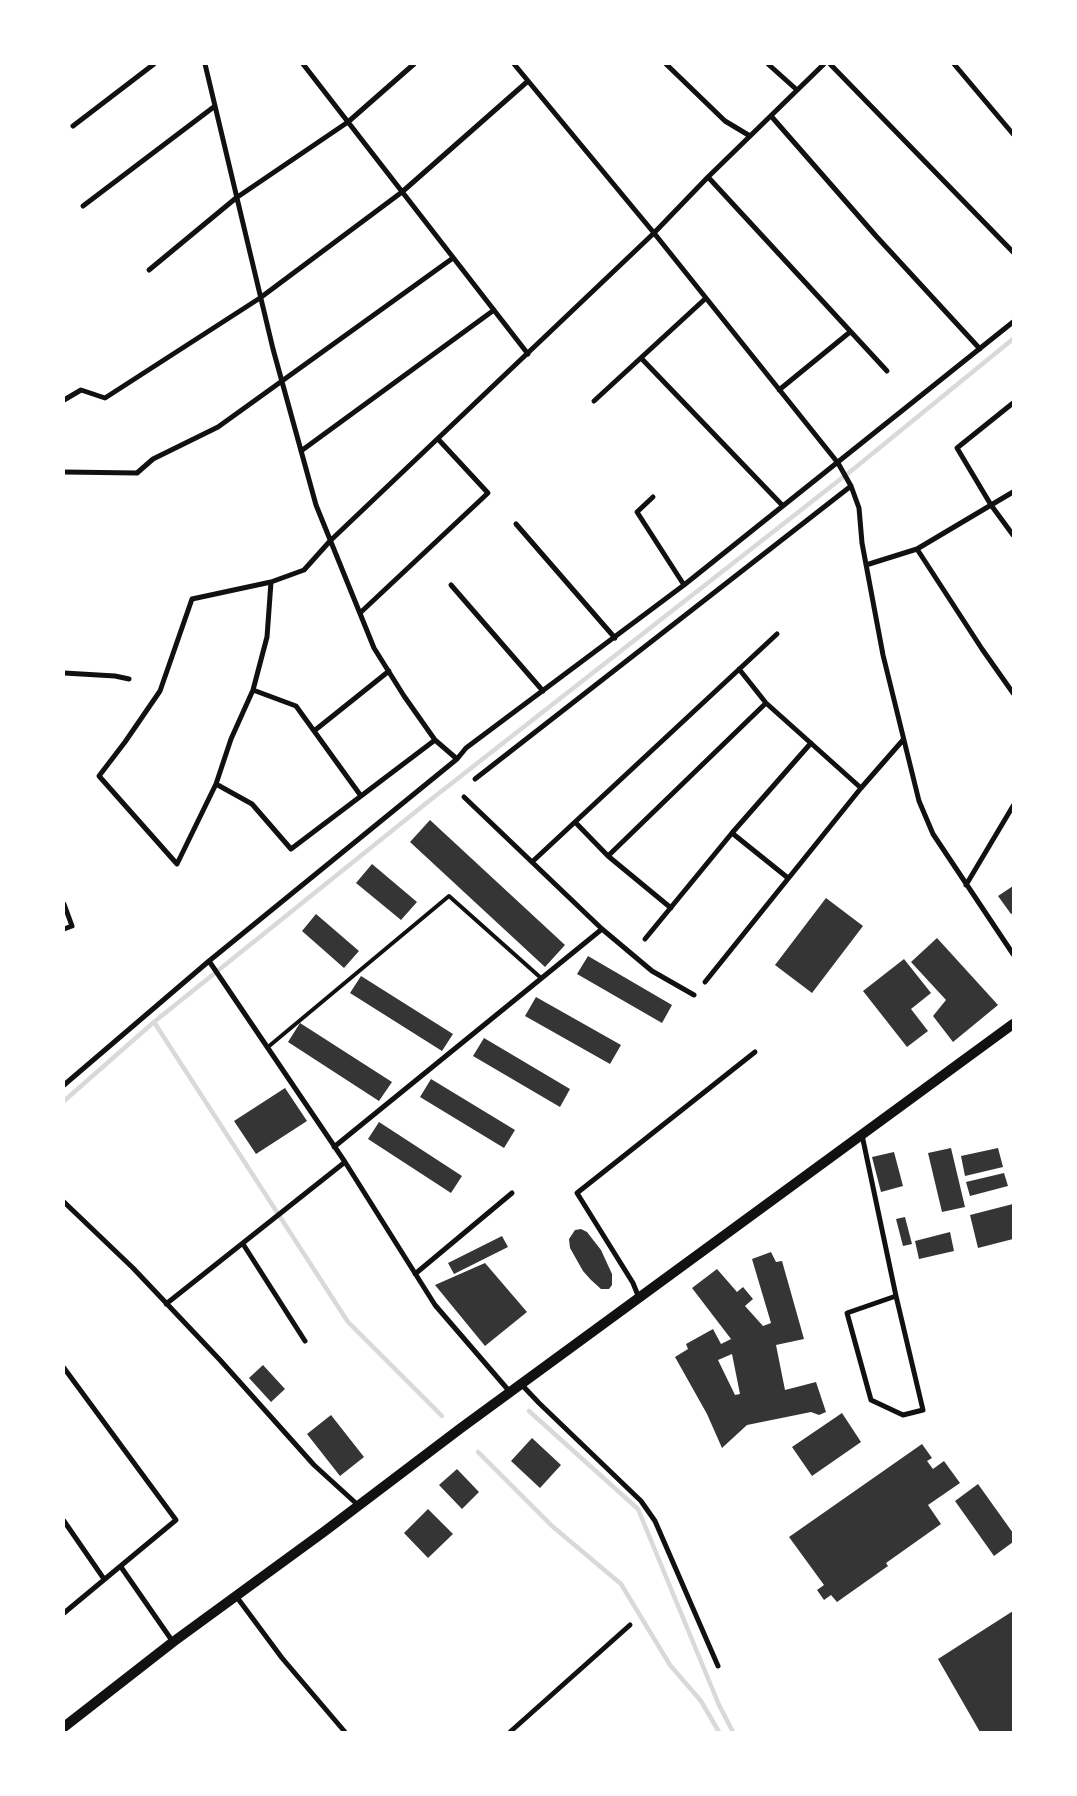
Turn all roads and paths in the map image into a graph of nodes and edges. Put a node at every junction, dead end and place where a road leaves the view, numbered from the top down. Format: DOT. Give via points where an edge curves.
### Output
graph roads {
  1 [pos="154,64"];
  2 [pos="205,64"];
  3 [pos="303,64"];
  4 [pos="414,64"];
  5 [pos="514,64"];
  6 [pos="666,64"];
  7 [pos="768,64"];
  8 [pos="824,64"];
  9 [pos="830,64"];
  10 [pos="954,64"];
  11 [pos="528,81"];
  12 [pos="797,90"];
  13 [pos="215,106"];
  14 [pos="771,116"];
  15 [pos="348,122"];
  16 [pos="73,126"];
  17 [pos="1013,134"];
  18 [pos="750,136"];
  19 [pos="708,177"];
  20 [pos="402,192"];
  21 [pos="236,198"];
  22 [pos="83,206"];
  23 [pos="654,233"];
  24 [pos="1013,252"];
  25 [pos="453,258"];
  26 [pos="149,270"];
  27 [pos="260,298"];
  28 [pos="706,298"];
  29 [pos="494,310"];
  30 [pos="1013,322"];
  31 [pos="850,332"];
  32 [pos="980,349"];
  33 [pos="528,354"];
  34 [pos="641,358"];
  35 [pos="887,371"];
  36 [pos="282,382"];
  37 [pos="779,390"];
  38 [pos="64,400"];
  39 [pos="594,400"];
  40 [pos="1013,403"];
  41 [pos="438,439"];
  42 [pos="301,451"];
  43 [pos="839,466"];
  44 [pos="64,472"];
  45 [pos="850,484"];
  46 [pos="1013,492"];
  47 [pos="653,497"];
  48 [pos="991,504"];
  49 [pos="783,506"];
  50 [pos="516,524"];
  51 [pos="1013,535"];
  52 [pos="330,541"];
  53 [pos="917,549"];
  54 [pos="866,565"];
  55 [pos="271,582"];
  56 [pos="451,585"];
  57 [pos="684,585"];
  58 [pos="360,613"];
  59 [pos="777,634"];
  60 [pos="615,638"];
  61 [pos="739,669"];
  62 [pos="389,671"];
  63 [pos="64,673"];
  64 [pos="129,679"];
  65 [pos="253,690"];
  66 [pos="543,691"];
  67 [pos="1013,693"];
  68 [pos="766,703"];
  69 [pos="314,730"];
  70 [pos="435,740"];
  71 [pos="903,740"];
  72 [pos="811,744"];
  73 [pos="457,759"];
  74 [pos="475,779"];
  75 [pos="216,784"];
  76 [pos="861,788"];
  77 [pos="361,796"];
  78 [pos="464,797"];
  79 [pos="1013,806"];
  80 [pos="575,822"];
  81 [pos="732,834"];
  82 [pos="608,856"];
  83 [pos="532,862"];
  84 [pos="788,878"];
  85 [pos="966,885"];
  86 [pos="64,904"];
  87 [pos="671,908"];
  88 [pos="64,929"];
  89 [pos="602,929"];
  90 [pos="645,940"];
  91 [pos="1013,954"];
  92 [pos="211,963"];
  93 [pos="541,978"];
  94 [pos="705,982"];
  95 [pos="694,995"];
  96 [pos="1013,1024"];
  97 [pos="268,1047"];
  98 [pos="755,1052"];
  99 [pos="64,1085"];
  100 [pos="862,1135"];
  101 [pos="334,1146"];
  102 [pos="345,1162"];
  103 [pos="512,1193"];
  104 [pos="64,1202"];
  105 [pos="243,1244"];
  106 [pos="415,1274"];
  107 [pos="896,1296"];
  108 [pos="639,1298"];
  109 [pos="166,1304"];
  110 [pos="305,1341"];
  111 [pos="64,1368"];
  112 [pos="521,1384"];
  113 [pos="510,1392"];
  114 [pos="359,1506"];
  115 [pos="64,1521"];
  116 [pos="121,1567"];
  117 [pos="104,1579"];
  118 [pos="236,1596"];
  119 [pos="64,1613"];
  120 [pos="630,1625"];
  121 [pos="173,1642"];
  122 [pos="718,1666"];
  123 [pos="64,1727"];
  124 [pos="346,1732"];
  125 [pos="510,1732"];
  1 -- 16 [label="street"];
  2 -- 13 [label="street"];
  3 -- 15 [label="street"];
  4 -- 15 [label="street"];
  5 -- 11 [label="street"];
  6 -- 18 [label="street" via="725,121"];
  7 -- 12 [label="street"];
  8 -- 12 [label="street"];
  9 -- 24 [label="street"];
  10 -- 17 [label="street"];
  11 -- 20 [label="street"];
  11 -- 23 [label="street"];
  12 -- 14 [label="street"];
  13 -- 21 [label="street"];
  13 -- 22 [label="street"];
  14 -- 18 [label="street"];
  14 -- 32 [label="street"];
  15 -- 20 [label="street"];
  15 -- 21 [label="street"];
  18 -- 19 [label="street"];
  19 -- 23 [label="street"];
  19 -- 31 [label="street"];
  20 -- 25 [label="street"];
  20 -- 27 [label="street"];
  21 -- 26 [label="street"];
  21 -- 27 [label="street"];
  23 -- 28 [label="street"];
  23 -- 33 [label="street"];
  25 -- 29 [label="street"];
  25 -- 36 [label="street"];
  27 -- 36 [label="street"];
  27 -- 38 [label="street" via="105,398 81,390"];
  28 -- 34 [label="street"];
  28 -- 37 [label="street"];
  29 -- 33 [label="street"];
  29 -- 42 [label="street"];
  30 -- 32 [label="street"];
  31 -- 35 [label="street"];
  31 -- 37 [label="street"];
  32 -- 43 [label="street"];
  33 -- 41 [label="street"];
  34 -- 39 [label="street"];
  34 -- 49 [label="street"];
  36 -- 42 [label="street"];
  36 -- 44 [label="street" via="218,427 153,459 137,473"];
  37 -- 43 [label="street"];
  40 -- 48 [label="street" via="957,448"];
  41 -- 52 [label="street"];
  41 -- 58 [label="street" via="488,493"];
  42 -- 52 [label="street"];
  43 -- 45 [label="street"];
  43 -- 49 [label="street"];
  45 -- 54 [label="street" via="859,508"];
  45 -- 74 [label="street"];
  46 -- 48 [label="street"];
  47 -- 57 [label="street" via="636,512"];
  48 -- 51 [label="street"];
  48 -- 53 [label="street"];
  49 -- 57 [label="street"];
  50 -- 60 [label="street"];
  52 -- 55 [label="street" via="304,570"];
  52 -- 58 [label="street"];
  53 -- 54 [label="street"];
  53 -- 67 [label="street"];
  54 -- 71 [label="street"];
  55 -- 65 [label="street" via="267,637"];
  55 -- 75 [label="street" via="192,599 160,692 99,776 177,864"];
  56 -- 66 [label="street"];
  57 -- 60 [label="street"];
  58 -- 62 [label="street" via="374,648"];
  59 -- 61 [label="street"];
  60 -- 66 [label="street"];
  61 -- 68 [label="street"];
  61 -- 80 [label="street"];
  62 -- 69 [label="street"];
  62 -- 70 [label="street"];
  63 -- 64 [label="street"];
  65 -- 69 [label="street" via="296,706"];
  65 -- 75 [label="street" via="231,739"];
  66 -- 73 [label="street" via="466,748"];
  68 -- 72 [label="street"];
  68 -- 82 [label="street"];
  69 -- 77 [label="street"];
  70 -- 73 [label="street"];
  70 -- 77 [label="street"];
  71 -- 76 [label="street"];
  71 -- 85 [label="street" via="919,801 933,834"];
  72 -- 76 [label="street"];
  72 -- 81 [label="street"];
  73 -- 92 [label="street"];
  75 -- 77 [label="street" via="252,804 291,849"];
  76 -- 84 [label="street"];
  78 -- 83 [label="street"];
  79 -- 85 [label="street"];
  80 -- 82 [label="street"];
  80 -- 83 [label="street"];
  81 -- 84 [label="street"];
  81 -- 87 [label="street"];
  82 -- 87 [label="street"];
  83 -- 89 [label="street"];
  84 -- 94 [label="street"];
  85 -- 91 [label="street"];
  86 -- 88 [label="street" via="72,926"];
  87 -- 90 [label="street"];
  89 -- 93 [label="street"];
  89 -- 95 [label="street" via="652,971"];
  92 -- 97 [label="street"];
  92 -- 99 [label="street"];
  93 -- 97 [label="lane" via="450,896"];
  93 -- 101 [label="street"];
  96 -- 100 [label="main road"];
  97 -- 101 [label="street"];
  98 -- 108 [label="street" via="577,1193"];
  100 -- 107 [label="street"];
  100 -- 108 [label="main road"];
  101 -- 102 [label="street"];
  102 -- 105 [label="street"];
  102 -- 106 [label="street"];
  103 -- 106 [label="street"];
  104 -- 109 [label="street"];
  105 -- 109 [label="street"];
  105 -- 110 [label="street"];
  106 -- 113 [label="street" via="435,1305"];
  107 -- 107 [label="street" via="847,1313 871,1400 903,1415 923,1410"];
  108 -- 112 [label="main road"];
  109 -- 114 [label="street" via="314,1465"];
  111 -- 116 [label="street" via="176,1520"];
  112 -- 113 [label="main road"];
  112 -- 122 [label="street" via="641,1501 655,1521"];
  113 -- 114 [label="main road"];
  114 -- 118 [label="main road"];
  115 -- 117 [label="street"];
  116 -- 117 [label="street"];
  116 -- 121 [label="street"];
  117 -- 119 [label="street"];
  118 -- 121 [label="main road"];
  118 -- 124 [label="street" via="282,1658"];
  120 -- 125 [label="street"];
  121 -- 123 [label="main road"];
}
